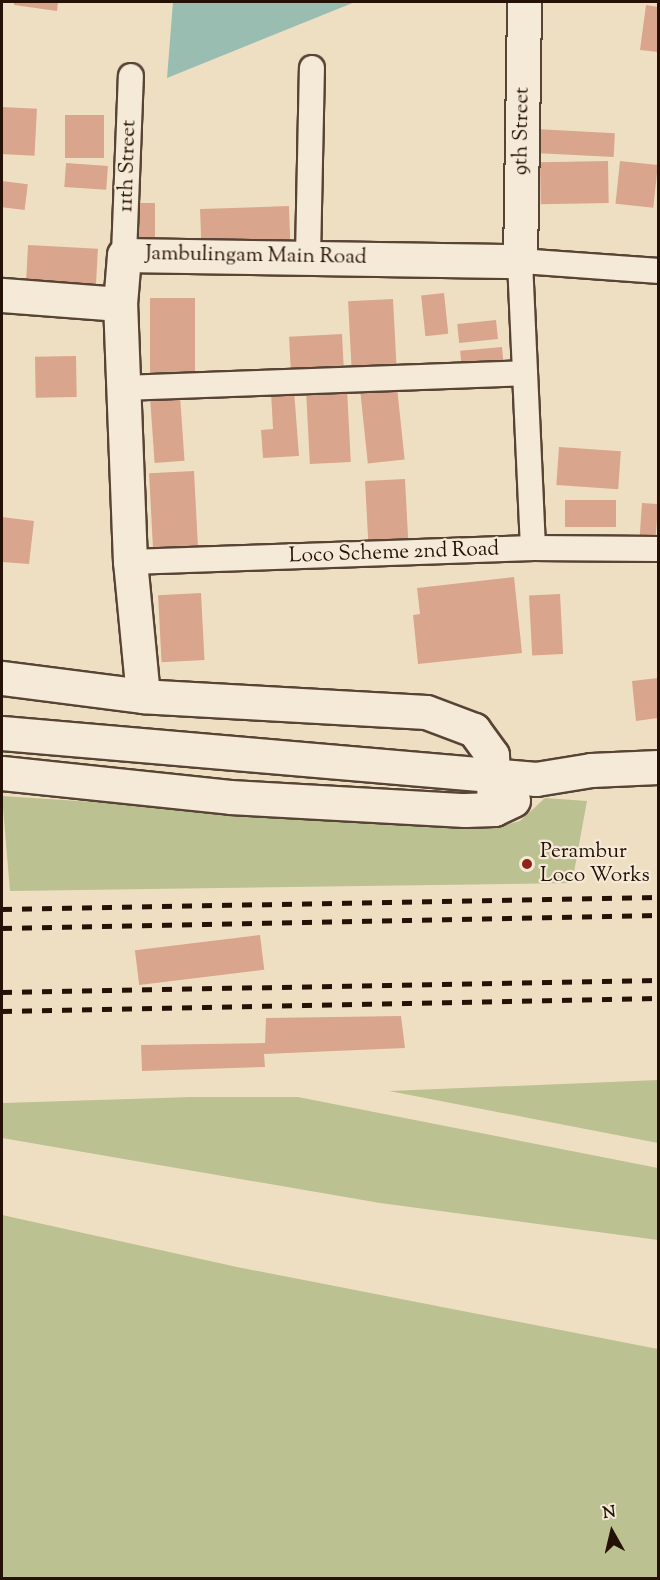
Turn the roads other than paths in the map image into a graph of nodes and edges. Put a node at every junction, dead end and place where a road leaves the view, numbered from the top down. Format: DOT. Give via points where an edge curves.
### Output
graph roads {
  1 [pos="524,2"];
  2 [pos="312,68"];
  3 [pos="131,76"];
  4 [pos="124,255"];
  5 [pos="308,256"];
  6 [pos="520,261"];
  7 [pos="658,271"];
  8 [pos="2,295"];
  9 [pos="120,304"];
  10 [pos="525,373"];
  11 [pos="121,388"];
  12 [pos="533,548"];
  13 [pos="658,549"];
  14 [pos="130,562"];
  15 [pos="2,678"];
  16 [pos="143,696"];
  17 [pos="2,733"];
  18 [pos="653,767"];
  19 [pos="2,773"];
  20 [pos="492,773"];
  21 [pos="536,779"];
  22 [pos="494,809"];
  1 -- 6 [label="main road, 9th Street"];
  2 -- 5 [label="street"];
  3 -- 4 [label="street, 11th Street"];
  4 -- 5 [label="main road, Jambulingam Main Road"];
  4 -- 9 [label="main road, Jambulingam Main Road"];
  5 -- 6 [label="main road, Jambulingam Main Road"];
  6 -- 7 [label="street"];
  6 -- 10 [label="street"];
  8 -- 9 [label="main road"];
  9 -- 11 [label="main road, Jambulingam Main Road"];
  10 -- 11 [label="street"];
  10 -- 12 [label="street"];
  11 -- 14 [label="main road, Jambulingam Main Road"];
  12 -- 13 [label="street, Loco Scheme 2nd Road"];
  12 -- 14 [label="street, Loco Scheme 2nd Road"];
  14 -- 16 [label="main road, Jambulingam Main Road"];
  15 -- 16 [label="main road"];
  16 -- 20 [label="main road" via="426,712 474,730 492,754"];
  17 -- 20 [label="main road"];
  18 -- 21 [label="main road" via="591,770"];
  19 -- 22 [label="main road" via="230,797"];
  20 -- 21 [label="main road"];
  20 -- 22 [label="main road"];
  21 -- 22 [label="main road" via="518,798"];
}
